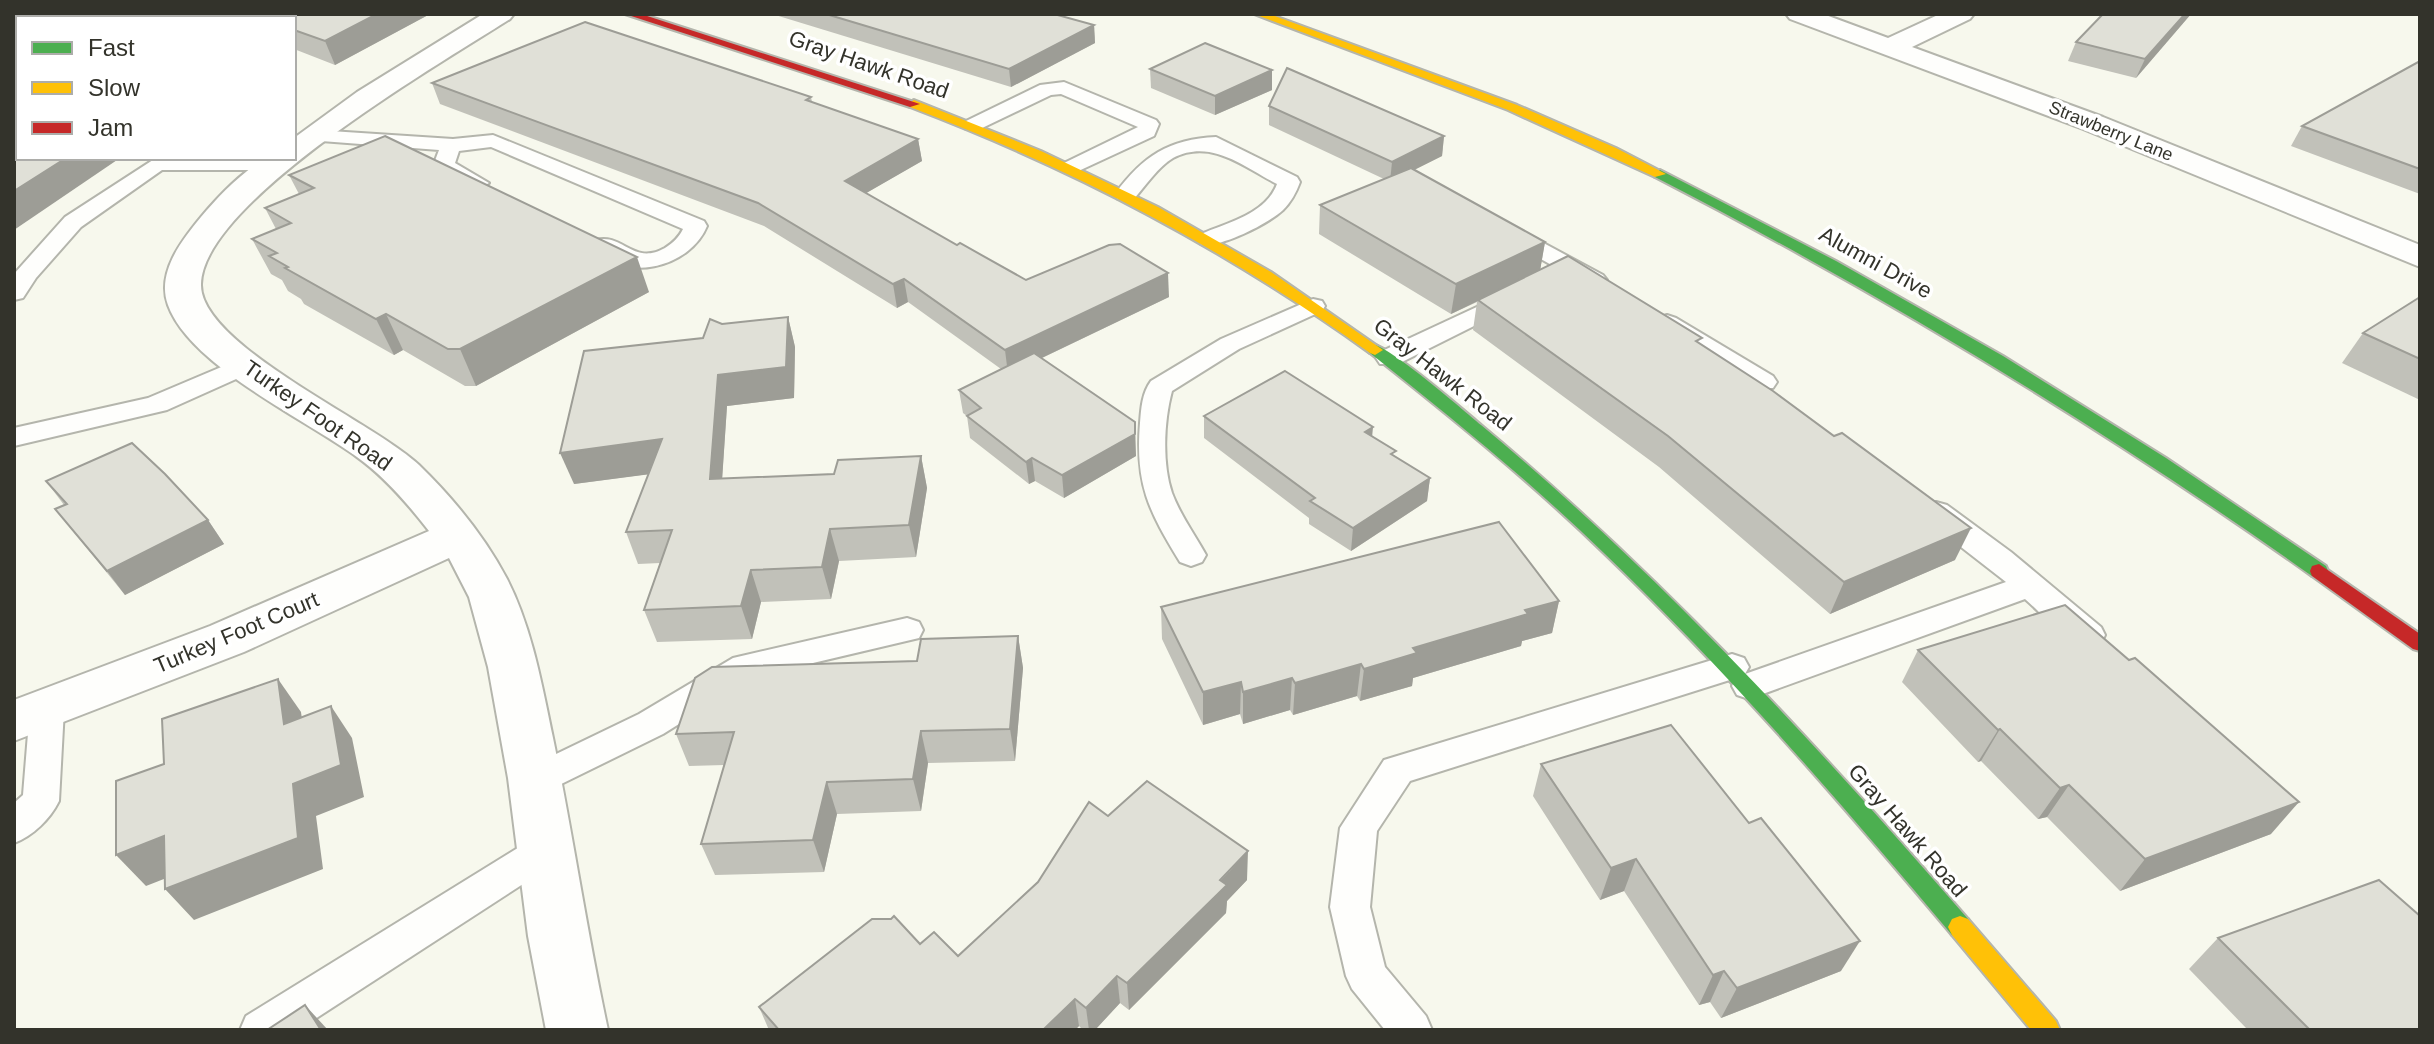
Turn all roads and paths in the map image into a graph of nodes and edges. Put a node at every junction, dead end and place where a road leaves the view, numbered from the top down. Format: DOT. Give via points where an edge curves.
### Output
graph roads {
  1 [pos="501,14"];
  2 [pos="630,14"];
  3 [pos="1259,14"];
  4 [pos="1799,14"];
  5 [pos="1961,14"];
  6 [pos="1889,47"];
  7 [pos="973,125"];
  8 [pos="453,145"];
  9 [pos="296,150"];
  10 [pos="296,152"];
  11 [pos="202,160"];
  12 [pos="284,160"];
  13 [pos="1072,168"];
  14 [pos="499,193"];
  15 [pos="1126,194"];
  16 [pos="1493,223"];
  17 [pos="582,234"];
  18 [pos="1209,239"];
  19 [pos="2420,257"];
  20 [pos="1574,267"];
  21 [pos="16,287"];
  22 [pos="1615,292"];
  23 [pos="1313,306"];
  24 [pos="1642,308"];
  25 [pos="1389,358"];
  26 [pos="245,365"];
  27 [pos="1764,382"];
  28 [pos="14,437"];
  29 [pos="1914,496"];
  30 [pos="456,537"];
  31 [pos="1191,555"];
  32 [pos="2030,585"];
  33 [pos="907,630"];
  34 [pos="2420,644"];
  35 [pos="2109,651"];
  36 [pos="1740,676"];
  37 [pos="30,715"];
  38 [pos="536,780"];
  39 [pos="14,827"];
  40 [pos="547,849"];
  41 [pos="2029,1026"];
  42 [pos="261,1030"];
  43 [pos="577,1030"];
  44 [pos="1411,1030"];
  1 -- 9 [label="street, Turkey Foot Road" via="391,82"];
  2 -- 7 [label="street, Gray Hawk Road" via="875,89"];
  3 -- 34 [label="street, Alumni Drive" via="1548,123 1848,272 2084,413"];
  4 -- 6 [label="street, Strawberry Lane"];
  5 -- 6 [label="street"];
  6 -- 19 [label="street, Strawberry Lane" via="2093,123"];
  7 -- 13 [label="street, Gray Hawk Road"];
  7 -- 13 [label="lane" via="1047,89 1064,88 1149,124 1147,132"];
  8 -- 10 [label="lane"];
  8 -- 14 [label="lane" via="444,166"];
  8 -- 17 [label="lane" via="493,141 696,226 693,237 676,251 637,262"];
  11 -- 21 [label="lane" via="157,164 73,222"];
  12 -- 26 [label="street, Turkey Foot Road" via="218,218 184,273 185,302 201,332"];
  13 -- 15 [label="street, Gray Hawk Road"];
  15 -- 18 [label="street, Gray Hawk Road"];
  15 -- 18 [label="lane" via="1164,154 1194,144 1216,143 1289,182 1286,197 1276,207"];
  16 -- 20 [label="lane"];
  18 -- 23 [label="street, Gray Hawk Road"];
  20 -- 22 [label="lane"];
  20 -- 25 [label="lane"];
  23 -- 25 [label="street, Gray Hawk Road"];
  23 -- 31 [label="lane" via="1230,344 1160,387 1153,439 1157,492"];
  24 -- 27 [label="lane"];
  25 -- 36 [label="street, Gray Hawk Road" via="1542,484"];
  26 -- 28 [label="lane" via="157,404"];
  26 -- 30 [label="street, Turkey Foot Road" via="396,467"];
  29 -- 32 [label="lane"];
  30 -- 37 [label="street, Turkey Foot Court" via="227,639"];
  30 -- 38 [label="street, Turkey Foot Road" via="477,565 506,633"];
  32 -- 35 [label="lane"];
  32 -- 36 [label="lane"];
  33 -- 38 [label="lane" via="745,667 651,724"];
  36 -- 41 [label="street, Gray Hawk Road" via="1903,859"];
  36 -- 44 [label="lane" via="1397,770 1359,828 1350,907 1367,976"];
  37 -- 39 [label="lane" via="41,801"];
  38 -- 40 [label="street, Turkey Foot Road"];
  40 -- 42 [label="lane"];
  40 -- 43 [label="street, Turkey Foot Road"];
}
